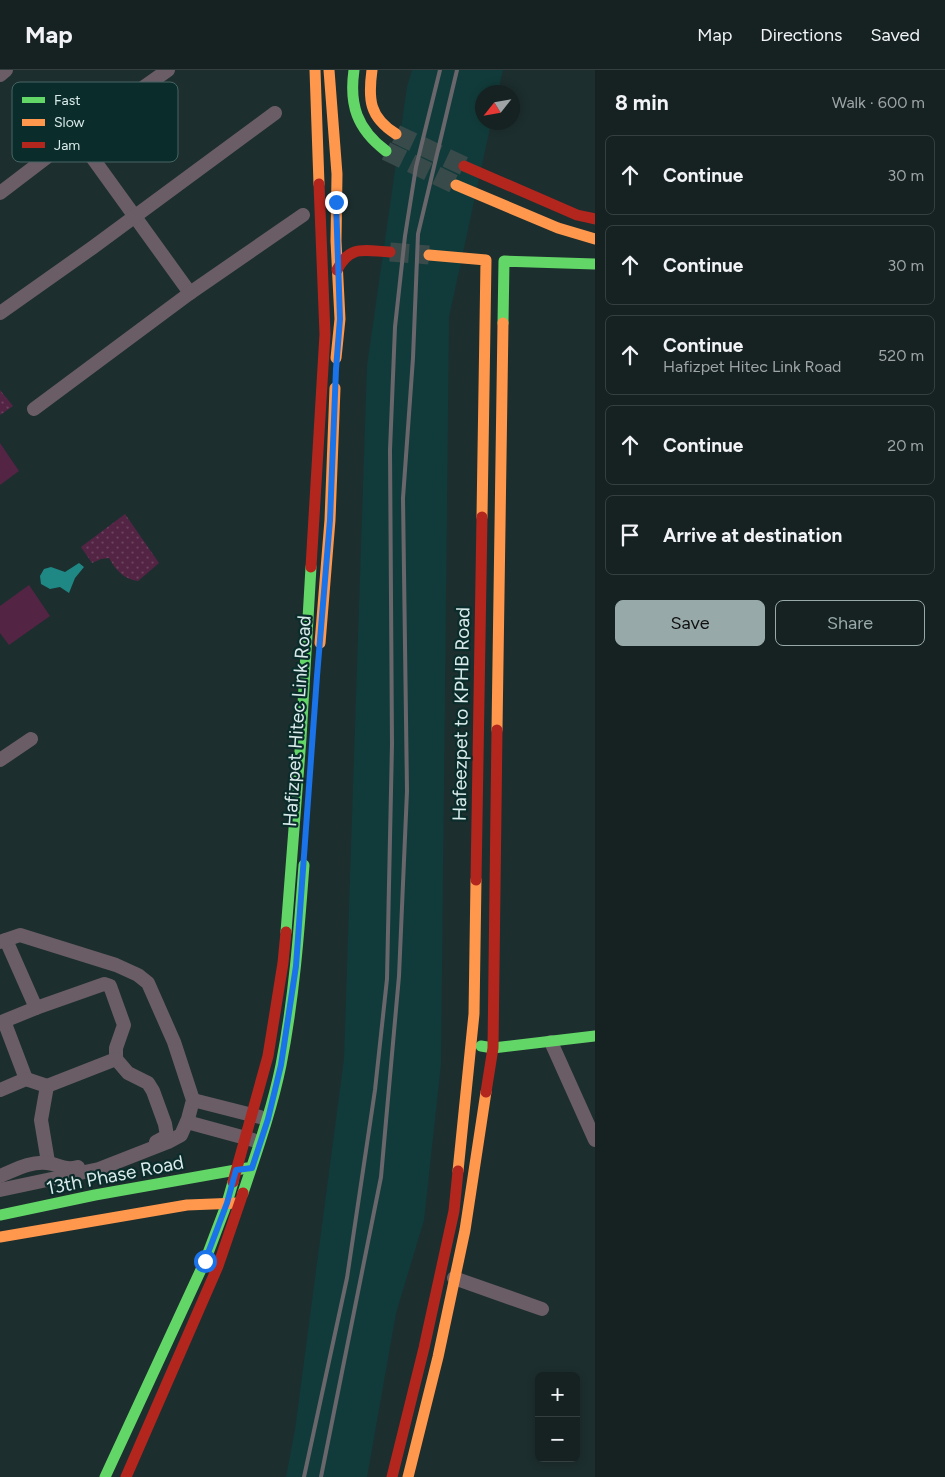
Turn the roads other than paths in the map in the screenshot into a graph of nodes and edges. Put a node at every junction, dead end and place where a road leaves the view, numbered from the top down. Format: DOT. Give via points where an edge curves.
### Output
graph roads {
  1 [pos="6,70"];
  2 [pos="168,70"];
  3 [pos="315,70"];
  4 [pos="329,70"];
  5 [pos="354,70"];
  6 [pos="372,70"];
  7 [pos="0,74"];
  8 [pos="151,82"];
  9 [pos="275,113"];
  10 [pos="396,134"];
  11 [pos="386,151"];
  12 [pos="41,162"];
  13 [pos="96,162"];
  14 [pos="464,166"];
  15 [pos="456,185"];
  16 [pos="0,193"];
  17 [pos="135,215"];
  18 [pos="302,215"];
  19 [pos="595,218"];
  20 [pos="595,239"];
  21 [pos="390,252"];
  22 [pos="429,255"];
  23 [pos="595,264"];
  24 [pos="337,270"];
  25 [pos="190,293"];
  26 [pos="0,313"];
  27 [pos="34,409"];
  28 [pos="318,656"];
  29 [pos="30,739"];
  30 [pos="0,760"];
  31 [pos="304,858"];
  32 [pos="3,941"];
  33 [pos="36,1008"];
  34 [pos="2,1022"];
  35 [pos="595,1036"];
  36 [pos="551,1042"];
  37 [pos="472,1045"];
  38 [pos="493,1048"];
  39 [pos="116,1059"];
  40 [pos="26,1079"];
  41 [pos="47,1086"];
  42 [pos="0,1090"];
  43 [pos="193,1100"];
  44 [pos="251,1115"];
  45 [pos="268,1119"];
  46 [pos="187,1122"];
  47 [pos="245,1138"];
  48 [pos="595,1140"];
  49 [pos="260,1142"];
  50 [pos="48,1162"];
  51 [pos="252,1168"];
  52 [pos="236,1170"];
  53 [pos="0,1176"];
  54 [pos="0,1190"];
  55 [pos="227,1203"];
  56 [pos="241,1203"];
  57 [pos="97,1207"];
  58 [pos="0,1216"];
  59 [pos="0,1237"];
  60 [pos="205,1261"];
  61 [pos="218,1266"];
  62 [pos="454,1278"];
  63 [pos="542,1309"];
  64 [pos="105,1477"];
  65 [pos="126,1477"];
  66 [pos="392,1477"];
  67 [pos="408,1477"];
  1 -- 7 [label="street"];
  2 -- 8 [label="street"];
  3 -- 44 [label="main road" via="325,334 312,578 283,963 268,1056"];
  4 -- 24 [label="main road, Hafizpet Hitec Link Road" via="337,174"];
  5 -- 11 [label="main road" via="350,86 360,124 368,137"];
  6 -- 10 [label="main road" via="370,102 384,128"];
  9 -- 17 [label="street"];
  12 -- 16 [label="street"];
  13 -- 17 [label="street"];
  14 -- 19 [label="main road" via="577,215"];
  15 -- 20 [label="main road" via="558,228"];
  17 -- 25 [label="street"];
  17 -- 26 [label="street"];
  18 -- 25 [label="street"];
  21 -- 24 [label="main road" via="352,251"];
  22 -- 37 [label="main road, Hafeezpet to KPHB Road" via="486,260"];
  23 -- 38 [label="main road" via="504,261"];
  24 -- 28 [label="main road, Hafizpet Hitec Link Road" via="340,319 330,520"];
  25 -- 27 [label="street"];
  29 -- 30 [label="street"];
  31 -- 45 [label="main road" via="296,966 281,1065"];
  32 -- 33 [label="street"];
  32 -- 43 [label="street" via="20,935 138,975 148,984 174,1042"];
  33 -- 34 [label="street"];
  33 -- 39 [label="street" via="108,984 124,1025 116,1048"];
  34 -- 40 [label="street"];
  35 -- 36 [label="main road"];
  36 -- 38 [label="main road"];
  36 -- 48 [label="street"];
  37 -- 38 [label="main road"];
  37 -- 66 [label="main road, Hafeezpet to KPHB Road" via="454,1211"];
  38 -- 62 [label="main road" via="465,1230"];
  39 -- 41 [label="street"];
  39 -- 50 [label="street" via="128,1073 148,1083 167,1136 72,1169"];
  40 -- 41 [label="street"];
  40 -- 42 [label="street"];
  41 -- 50 [label="street" via="41,1120"];
  43 -- 44 [label="street"];
  43 -- 46 [label="street"];
  44 -- 45 [label="street"];
  44 -- 47 [label="main road"];
  45 -- 49 [label="main road"];
  46 -- 47 [label="street"];
  46 -- 54 [label="street" via="181,1135 150,1151 99,1169"];
  47 -- 49 [label="street"];
  47 -- 52 [label="main road"];
  49 -- 51 [label="main road"];
  50 -- 53 [label="street" via="32,1164"];
  51 -- 52 [label="main road, 13th Phase Road"];
  51 -- 56 [label="main road"];
  52 -- 55 [label="main road"];
  52 -- 57 [label="main road, 13th Phase Road"];
  55 -- 56 [label="main road, 13th Phase Road"];
  55 -- 57 [label="main road, 13th Phase Road"];
  55 -- 60 [label="main road"];
  56 -- 61 [label="main road"];
  57 -- 58 [label="main road, 13th Phase Road"];
  57 -- 59 [label="main road, 13th Phase Road"];
  60 -- 61 [label="main road"];
  60 -- 64 [label="main road"];
  61 -- 65 [label="main road"];
  62 -- 63 [label="street"];
  62 -- 67 [label="main road"];
}
